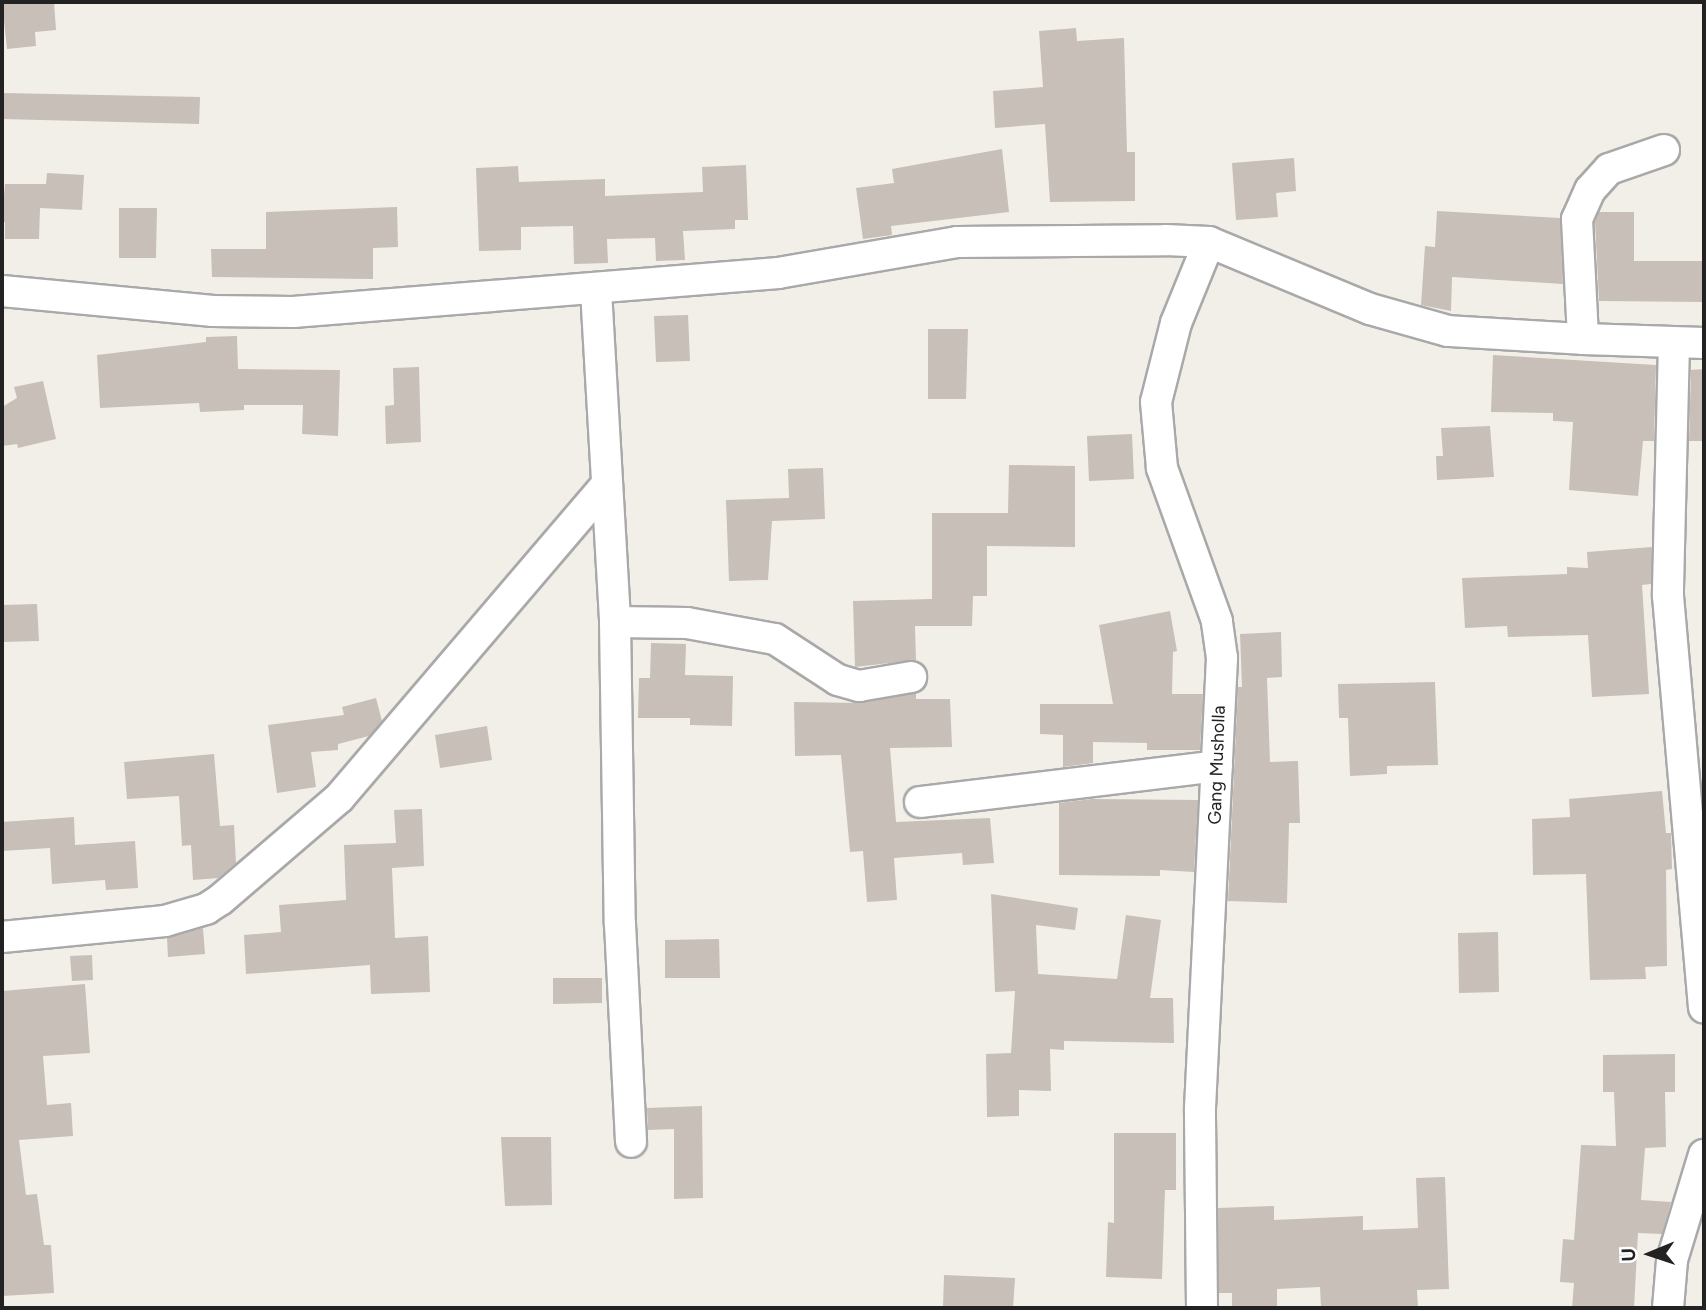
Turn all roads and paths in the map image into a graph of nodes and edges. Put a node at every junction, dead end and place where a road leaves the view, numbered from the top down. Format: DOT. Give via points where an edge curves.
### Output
graph roads {
  1 [pos="1664,150"];
  2 [pos="1209,242"];
  3 [pos="596,290"];
  4 [pos="2,291"];
  5 [pos="1583,339"];
  6 [pos="1674,343"];
  7 [pos="1704,343"];
  8 [pos="606,485"];
  9 [pos="615,622"];
  10 [pos="911,677"];
  11 [pos="1217,766"];
  12 [pos="920,802"];
  13 [pos="2,937"];
  14 [pos="1704,1007"];
  15 [pos="631,1142"];
  16 [pos="1704,1155"];
  17 [pos="1202,1308"];
  18 [pos="1668,1308"];
  1 -- 5 [label="street" via="1609,169 1590,190 1577,219"];
  2 -- 3 [label="street" via="957,242 778,273"];
  2 -- 5 [label="street" via="1409,321 1448,331"];
  2 -- 11 [label="street, Gang Musholla" via="1161,368 1157,437 1176,511 1217,621 1222,658"];
  3 -- 4 [label="street" via="293,312 200,311"];
  3 -- 8 [label="street"];
  5 -- 6 [label="street"];
  6 -- 7 [label="street"];
  6 -- 14 [label="street" via="1668,596"];
  8 -- 9 [label="street"];
  8 -- 13 [label="street" via="339,798 220,900 165,921"];
  9 -- 10 [label="street" via="687,623 775,639 838,680 859,686"];
  9 -- 15 [label="street" via="620,925"];
  11 -- 12 [label="street"];
  11 -- 17 [label="street, Gang Musholla" via="1200,1108"];
  16 -- 18 [label="street" via="1672,1260"];
}
